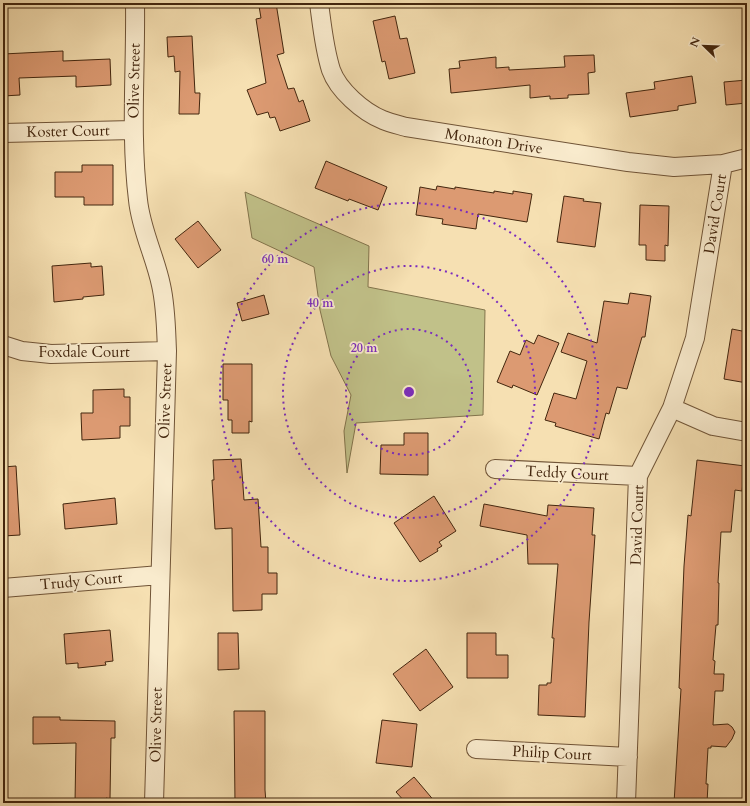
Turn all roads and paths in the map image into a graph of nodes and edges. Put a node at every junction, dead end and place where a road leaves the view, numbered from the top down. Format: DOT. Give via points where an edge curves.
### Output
graph roads {
  1 [pos="135,3"];
  2 [pos="319,3"];
  3 [pos="133,130"];
  4 [pos="3,132"];
  5 [pos="747,158"];
  6 [pos="723,164"];
  7 [pos="3,345"];
  8 [pos="167,351"];
  9 [pos="672,408"];
  10 [pos="747,432"];
  11 [pos="495,469"];
  12 [pos="638,476"];
  13 [pos="160,575"];
  14 [pos="3,588"];
  15 [pos="476,749"];
  16 [pos="628,757"];
  17 [pos="154,803"];
  18 [pos="626,803"];
  1 -- 3 [label="street, Olive Street"];
  2 -- 6 [label="street, Monaton Drive" via="332,71 344,90 362,109 382,120 406,127 628,162 674,167"];
  3 -- 4 [label="street, Koster Court"];
  3 -- 8 [label="street, Olive Street" via="138,201 166,309"];
  5 -- 6 [label="street, Monaton Drive"];
  6 -- 9 [label="street, David Court" via="695,338"];
  7 -- 8 [label="street, Foxdale Court" via="22,351 51,354"];
  8 -- 13 [label="street, Olive Street"];
  9 -- 10 [label="street" via="713,426"];
  9 -- 12 [label="street, David Court"];
  11 -- 12 [label="street, Teddy Court"];
  12 -- 16 [label="street, David Court"];
  13 -- 14 [label="street, Trudy Court"];
  13 -- 17 [label="street, Olive Street"];
  15 -- 16 [label="street, Philip Court"];
  16 -- 18 [label="street, David Court"];
}
